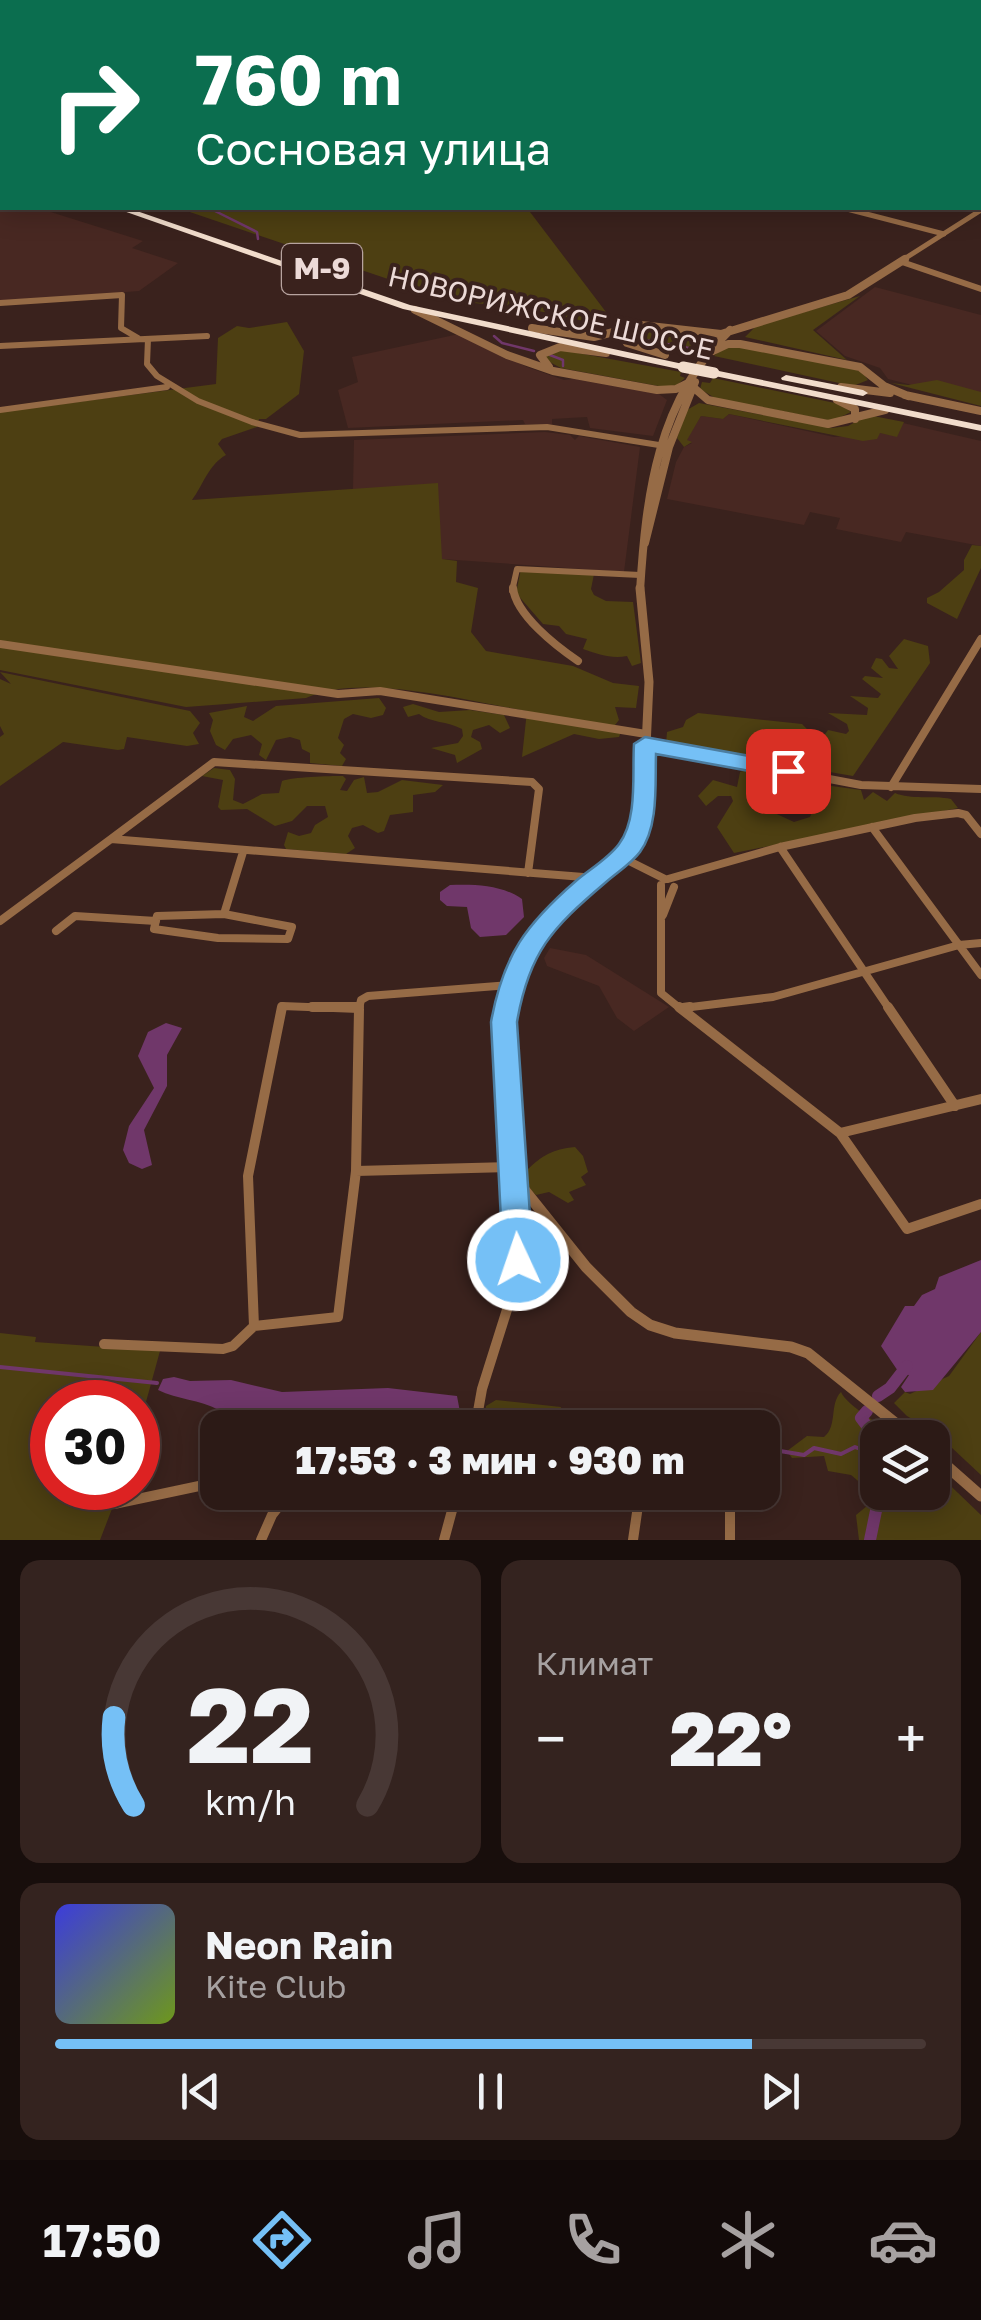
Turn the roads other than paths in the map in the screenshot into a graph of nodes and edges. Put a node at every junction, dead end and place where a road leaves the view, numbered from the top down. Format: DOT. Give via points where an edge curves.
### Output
graph roads {
  1 [pos="126,210"];
  2 [pos="154,210"];
  3 [pos="852,210"];
  4 [pos="981,210"];
  5 [pos="944,234"];
  6 [pos="912,255"];
  7 [pos="902,262"];
  8 [pos="893,268"];
  9 [pos="924,269"];
  10 [pos="981,289"];
  11 [pos="0,303"];
  12 [pos="403,306"];
  13 [pos="750,323"];
  14 [pos="632,327"];
  15 [pos="532,328"];
  16 [pos="741,328"];
  17 [pos="730,330"];
  18 [pos="686,333"];
  19 [pos="207,336"];
  20 [pos="145,340"];
  21 [pos="0,346"];
  22 [pos="756,346"];
  23 [pos="709,351"];
  24 [pos="608,353"];
  25 [pos="665,355"];
  26 [pos="685,363"];
  27 [pos="860,367"];
  28 [pos="715,369"];
  29 [pos="561,370"];
  30 [pos="808,382"];
  31 [pos="690,385"];
  32 [pos="167,386"];
  33 [pos="645,388"];
  34 [pos="791,388"];
  35 [pos="854,388"];
  36 [pos="908,396"];
  37 [pos="0,401"];
  38 [pos="720,402"];
  39 [pos="18,407"];
  40 [pos="678,409"];
  41 [pos="0,410"];
  42 [pos="908,412"];
  43 [pos="981,415"];
  44 [pos="855,419"];
  45 [pos="669,427"];
  46 [pos="981,428"];
  47 [pos="630,440"];
  48 [pos="666,446"];
  49 [pos="656,463"];
  50 [pos="642,556"];
  51 [pos="640,575"];
  52 [pos="981,639"];
  53 [pos="0,644"];
  54 [pos="578,661"];
  55 [pos="645,739"];
  56 [pos="891,787"];
  57 [pos="981,788"];
  58 [pos="872,827"];
  59 [pos="981,834"];
  60 [pos="111,839"];
  61 [pos="780,847"];
  62 [pos="243,852"];
  63 [pos="621,857"];
  64 [pos="528,873"];
  65 [pos="596,878"];
  66 [pos="665,882"];
  67 [pos="224,914"];
  68 [pos="156,920"];
  69 [pos="0,921"];
  70 [pos="56,931"];
  71 [pos="981,943"];
  72 [pos="959,945"];
  73 [pos="865,971"];
  74 [pos="981,974"];
  75 [pos="510,986"];
  76 [pos="682,1008"];
  77 [pos="360,1010"];
  78 [pos="981,1099"];
  79 [pos="955,1106"];
  80 [pos="840,1133"];
  81 [pos="356,1171"];
  82 [pos="512,1172"];
  83 [pos="981,1204"];
  84 [pos="254,1326"];
  85 [pos="104,1344"];
  86 [pos="478,1410"];
  87 [pos="892,1420"];
  88 [pos="950,1469"];
  89 [pos="200,1486"];
  90 [pos="160,1494"];
  91 [pos="981,1496"];
  92 [pos="276,1510"];
  93 [pos="452,1510"];
  94 [pos="637,1510"];
  95 [pos="730,1510"];
  96 [pos="261,1540"];
  97 [pos="444,1540"];
  98 [pos="633,1540"];
  99 [pos="730,1540"];
  1 -- 12 [label="highway, НОВОРИЖСКОЕ ШОССЕ / М-9"];
  2 -- 15 [label="highway, НОВОРИЖСКОЕ ШОССЕ / М-9" via="393,294"];
  3 -- 5 [label="street"];
  4 -- 5 [label="street"];
  5 -- 6 [label="street"];
  6 -- 7 [label="street"];
  6 -- 9 [label="street"];
  7 -- 8 [label="street"];
  7 -- 9 [label="street"];
  8 -- 9 [label="street"];
  8 -- 13 [label="street" via="848,295"];
  9 -- 10 [label="street"];
  11 -- 20 [label="street" via="122,295 120,328"];
  12 -- 24 [label="highway, НОВОРИЖСКОЕ ШОССЕ / М-9"];
  12 -- 29 [label="street, М-9" via="516,360"];
  13 -- 16 [label="street"];
  13 -- 17 [label="street"];
  14 -- 15 [label="street, М-9" via="594,337"];
  14 -- 18 [label="street, М-9"];
  14 -- 25 [label="street, М-9" via="624,340"];
  15 -- 25 [label="highway, НОВОРИЖСКОЕ ШОССЕ / М-9"];
  16 -- 22 [label="street" via="738,339"];
  16 -- 23 [label="street"];
  17 -- 18 [label="street, М-9"];
  17 -- 23 [label="street"];
  18 -- 23 [label="street" via="704,340"];
  19 -- 20 [label="street"];
  20 -- 21 [label="street"];
  20 -- 32 [label="street" via="149,370"];
  22 -- 23 [label="street"];
  22 -- 27 [label="street"];
  23 -- 31 [label="street"];
  24 -- 26 [label="highway, НОВОРИЖСКОЕ ШОССЕ / М-9"];
  24 -- 29 [label="street, М-9" via="560,347 543,352 541,361"];
  25 -- 26 [label="highway, НОВОРИЖСКОЕ ШОССЕ / М-9"];
  26 -- 28 [label="highway, НОВОРИЖСКОЕ ШОССЕ / М-9, bridge"];
  27 -- 35 [label="street" via="872,381"];
  27 -- 36 [label="street"];
  28 -- 30 [label="highway, НОВОРИЖСКОЕ ШОССЕ / М-9"];
  28 -- 34 [label="highway, НОВОРИЖСКОЕ ШОССЕ / М-9"];
  29 -- 33 [label="street, М-9"];
  30 -- 35 [label="street"];
  30 -- 43 [label="highway, НОВОРИЖСКОЕ ШОССЕ / М-9"];
  31 -- 33 [label="street, М-9"];
  31 -- 38 [label="street, М-9"];
  31 -- 40 [label="street"];
  32 -- 39 [label="street"];
  32 -- 47 [label="street" via="304,437 547,427"];
  33 -- 40 [label="street, М-9" via="670,396"];
  34 -- 42 [label="highway, НОВОРИЖСКОЕ ШОССЕ / М-9"];
  34 -- 44 [label="street, М-9" via="847,403"];
  35 -- 36 [label="street"];
  36 -- 43 [label="street"];
  37 -- 39 [label="street"];
  38 -- 40 [label="street, М-9"];
  38 -- 44 [label="street, М-9" via="828,424"];
  39 -- 41 [label="street"];
  40 -- 45 [label="street"];
  40 -- 48 [label="street"];
  42 -- 44 [label="street, М-9" via="872,410"];
  42 -- 46 [label="highway, НОВОРИЖСКОЕ ШОССЕ / М-9"];
  45 -- 47 [label="street" via="655,438"];
  45 -- 48 [label="street"];
  47 -- 48 [label="street"];
  47 -- 49 [label="street" via="652,450"];
  48 -- 49 [label="street"];
  48 -- 50 [label="street"];
  49 -- 50 [label="street"];
  50 -- 51 [label="street"];
  51 -- 54 [label="street" via="517,569 516,601"];
  51 -- 55 [label="street" via="649,664"];
  52 -- 56 [label="street"];
  53 -- 55 [label="street" via="338,694 380,691"];
  55 -- 56 [label="street"];
  55 -- 63 [label="street" via="641,824"];
  56 -- 57 [label="street"];
  58 -- 59 [label="street" via="958,813"];
  58 -- 61 [label="street"];
  58 -- 72 [label="street"];
  60 -- 62 [label="street"];
  60 -- 64 [label="street" via="214,762 532,782 539,789"];
  60 -- 69 [label="street"];
  61 -- 66 [label="street"];
  61 -- 73 [label="street"];
  62 -- 64 [label="street"];
  62 -- 67 [label="street"];
  63 -- 65 [label="street"];
  63 -- 66 [label="street"];
  64 -- 65 [label="street"];
  65 -- 75 [label="street" via="534,935"];
  66 -- 76 [label="street" via="661,993"];
  67 -- 68 [label="street"];
  67 -- 68 [label="street" via="292,927 288,939 218,938 154,929"];
  68 -- 70 [label="street" via="75,916"];
  71 -- 72 [label="street"];
  72 -- 73 [label="street"];
  72 -- 74 [label="street"];
  73 -- 76 [label="street" via="773,997"];
  73 -- 79 [label="street"];
  75 -- 77 [label="street" via="368,996"];
  75 -- 82 [label="street" via="504,1038"];
  76 -- 80 [label="street"];
  77 -- 81 [label="street"];
  77 -- 84 [label="street" via="279,1009 248,1176"];
  78 -- 79 [label="street"];
  79 -- 80 [label="street"];
  80 -- 83 [label="street" via="907,1229"];
  81 -- 82 [label="street"];
  81 -- 84 [label="street" via="338,1316"];
  82 -- 86 [label="street" via="517,1278"];
  82 -- 87 [label="street" via="613,1297 650,1324 674,1333 791,1346"];
  84 -- 85 [label="street" via="224,1349"];
  88 -- 91 [label="street"];
  89 -- 90 [label="street"];
  92 -- 96 [label="street"];
  93 -- 97 [label="street"];
  94 -- 98 [label="street"];
  95 -- 99 [label="street"];
}
